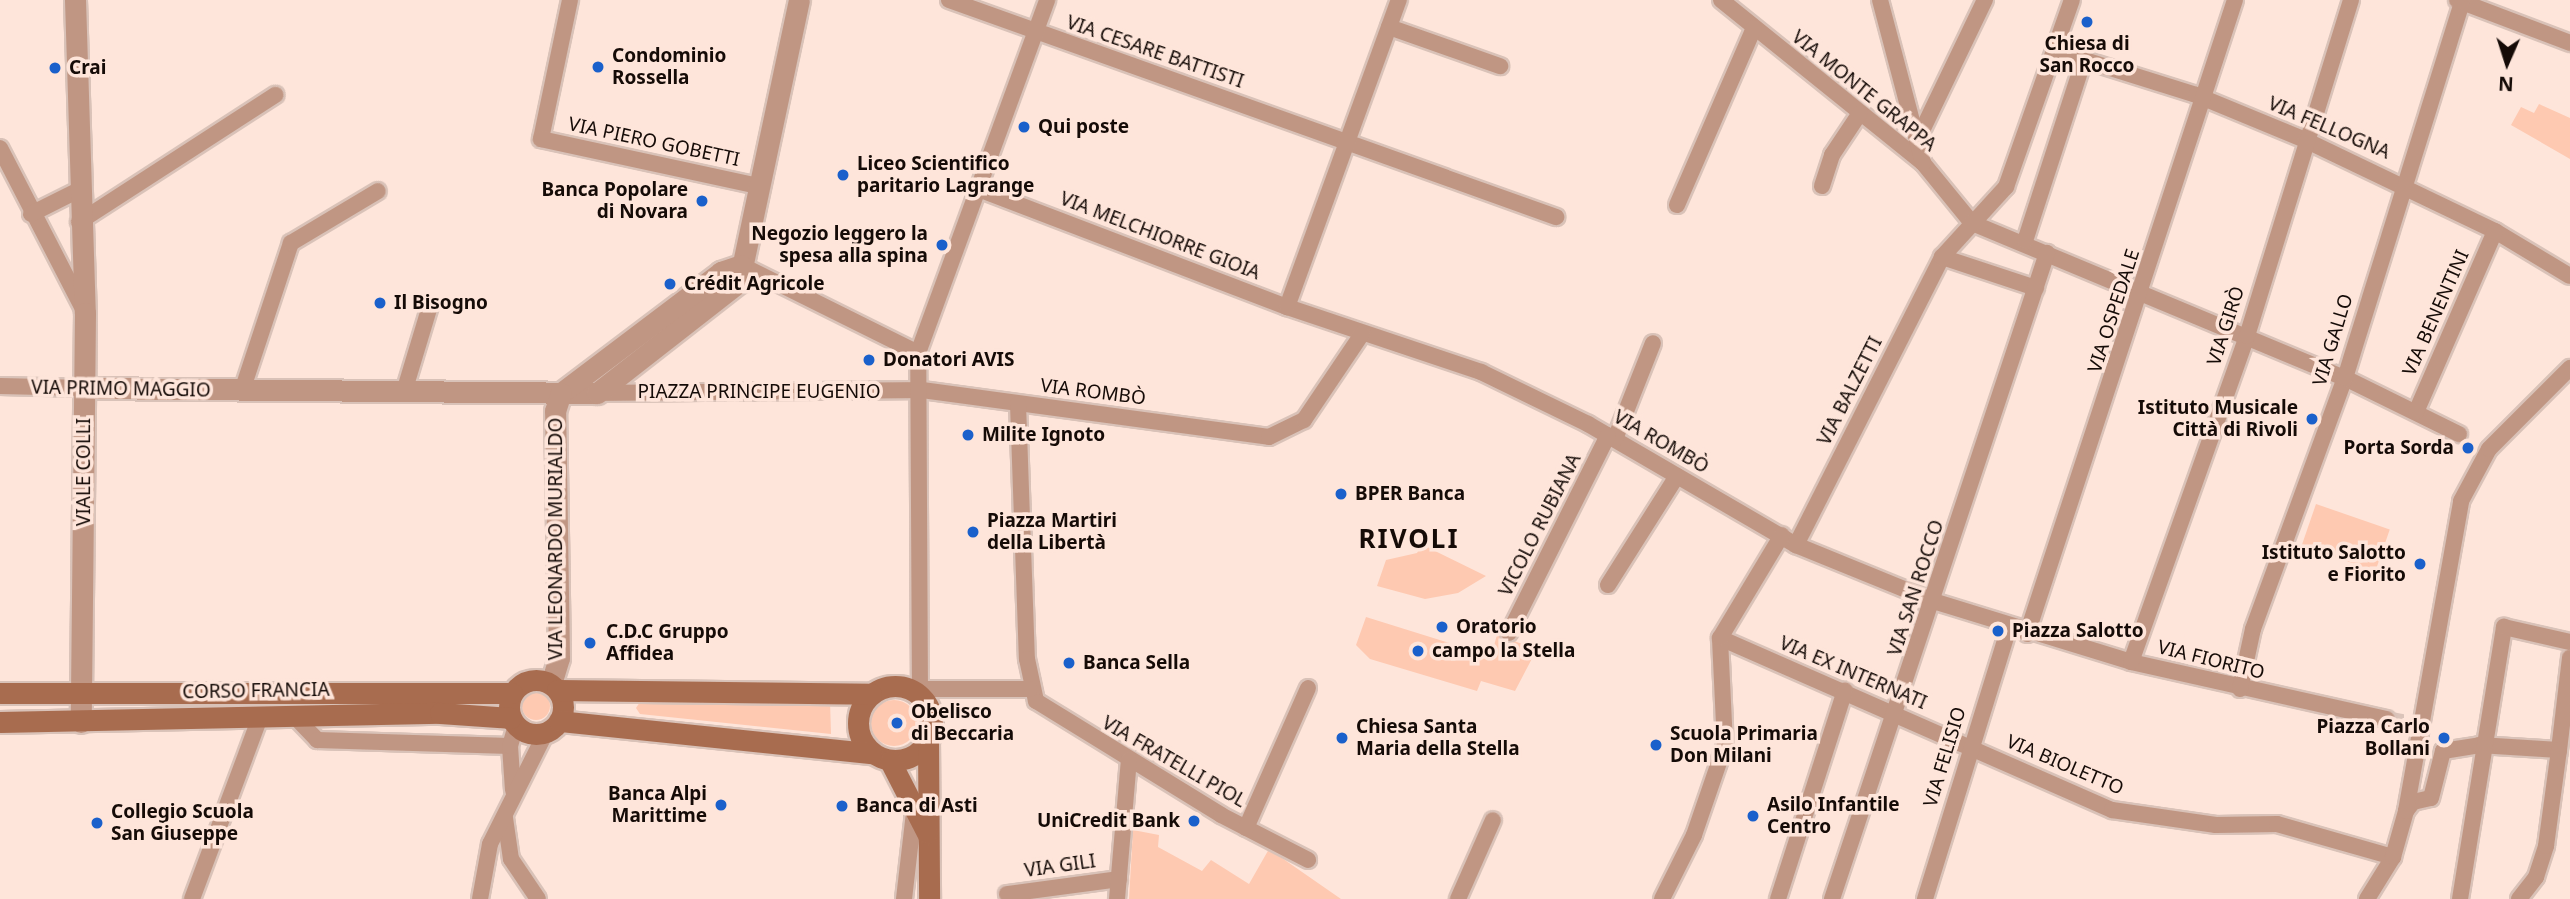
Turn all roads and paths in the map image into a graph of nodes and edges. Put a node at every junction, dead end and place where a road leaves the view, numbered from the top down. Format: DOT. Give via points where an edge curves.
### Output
graph roads {
  1 [pos="75,0"];
  2 [pos="570,0"];
  3 [pos="799,0"];
  4 [pos="949,0"];
  5 [pos="1047,0"];
  6 [pos="1399,0"];
  7 [pos="1721,0"];
  8 [pos="1880,0"];
  9 [pos="1985,0"];
  10 [pos="2072,0"];
  11 [pos="2235,0"];
  12 [pos="2351,0"];
  13 [pos="2460,1"];
  14 [pos="1389,27"];
  15 [pos="1754,28"];
  16 [pos="1036,32"];
  17 [pos="2570,43"];
  18 [pos="2056,51"];
  19 [pos="2084,60"];
  20 [pos="1500,66"];
  21 [pos="275,94"];
  22 [pos="2202,97"];
  23 [pos="1860,113"];
  24 [pos="2305,140"];
  25 [pos="1348,141"];
  26 [pos="1917,141"];
  27 [pos="0,148"];
  28 [pos="1923,163"];
  29 [pos="2402,183"];
  30 [pos="760,186"];
  31 [pos="1822,186"];
  32 [pos="978,189"];
  33 [pos="77,191"];
  34 [pos="378,191"];
  35 [pos="1677,205"];
  36 [pos="31,214"];
  37 [pos="1556,218"];
  38 [pos="79,222"];
  39 [pos="1972,223"];
  40 [pos="2495,230"];
  41 [pos="2025,241"];
  42 [pos="2047,253"];
  43 [pos="1942,257"];
  44 [pos="741,265"];
  45 [pos="2570,276"];
  46 [pos="2036,288"];
  47 [pos="2143,290"];
  48 [pos="1287,307"];
  49 [pos="429,309"];
  50 [pos="85,313"];
  51 [pos="1362,334"];
  52 [pos="2246,336"];
  53 [pos="1653,342"];
  54 [pos="918,353"];
  55 [pos="2570,368"];
  56 [pos="2345,377"];
  57 [pos="0,386"];
  58 [pos="85,388"];
  59 [pos="922,390"];
  60 [pos="242,391"];
  61 [pos="404,393"];
  62 [pos="561,393"];
  63 [pos="597,393"];
  64 [pos="1018,404"];
  65 [pos="2416,412"];
  66 [pos="2459,434"];
  67 [pos="1611,437"];
  68 [pos="1677,476"];
  69 [pos="1782,535"];
  70 [pos="1796,545"];
  71 [pos="1608,584"];
  72 [pos="1933,601"];
  73 [pos="2009,628"];
  74 [pos="1509,633"];
  75 [pos="2027,634"];
  76 [pos="1720,638"];
  77 [pos="2570,642"];
  78 [pos="2570,658"];
  79 [pos="2131,662"];
  80 [pos="554,687"];
  81 [pos="1308,688"];
  82 [pos="1030,689"];
  83 [pos="2240,689"];
  84 [pos="1845,690"];
  85 [pos="83,692"];
  86 [pos="922,692"];
  87 [pos="0,693"];
  88 [pos="512,693"];
  89 [pos="871,694"];
  90 [pos="1898,714"];
  91 [pos="2387,719"];
  92 [pos="259,720"];
  93 [pos="298,720"];
  94 [pos="81,722"];
  95 [pos="513,722"];
  96 [pos="0,723"];
  97 [pos="552,727"];
  98 [pos="928,740"];
  99 [pos="2484,745"];
  100 [pos="510,746"];
  101 [pos="1968,746"];
  102 [pos="2559,750"];
  103 [pos="880,757"];
  104 [pos="1129,761"];
  105 [pos="513,790"];
  106 [pos="915,801"];
  107 [pos="2406,813"];
  108 [pos="505,818"];
  109 [pos="1493,820"];
  110 [pos="1247,828"];
  111 [pos="931,845"];
  112 [pos="2393,857"];
  113 [pos="1308,860"];
  114 [pos="1119,879"];
  115 [pos="1007,894"];
  116 [pos="1929,898"];
  117 [pos="192,899"];
  118 [pos="480,899"];
  119 [pos="538,899"];
  120 [pos="904,899"];
  121 [pos="929,899"];
  122 [pos="1117,899"];
  123 [pos="1458,899"];
  124 [pos="1662,899"];
  125 [pos="1777,899"];
  126 [pos="1832,899"];
  127 [pos="2367,899"];
  128 [pos="2460,899"];
  129 [pos="2519,899"];
  1 -- 33 [label="street, VIALE COLLI"];
  2 -- 30 [label="street, VIA PIERO GOBETTI" via="541,139"];
  3 -- 30 [label="street, PIAZZA PRINCIPE EUGENIO"];
  4 -- 16 [label="street, VIA CESARE BATTISTI"];
  5 -- 16 [label="street"];
  6 -- 14 [label="street"];
  7 -- 15 [label="street, VIA MONTE GRAPPA"];
  8 -- 26 [label="street"];
  9 -- 26 [label="street"];
  10 -- 18 [label="street, VIA BALZETTI"];
  11 -- 22 [label="street, VIA OSPEDALE"];
  12 -- 24 [label="street, VIA GIRÒ"];
  13 -- 17 [label="street"];
  13 -- 29 [label="street, VIA GALLO"];
  14 -- 20 [label="street"];
  14 -- 25 [label="street"];
  15 -- 23 [label="street, VIA MONTE GRAPPA"];
  15 -- 35 [label="street"];
  16 -- 25 [label="street, VIA CESARE BATTISTI"];
  16 -- 32 [label="street"];
  18 -- 19 [label="street, VIA FELLOGNA"];
  18 -- 39 [label="street, VIA BALZETTI" via="2006,187"];
  19 -- 22 [label="street, VIA FELLOGNA"];
  19 -- 41 [label="street"];
  21 -- 38 [label="street"];
  22 -- 24 [label="street, VIA FELLOGNA"];
  22 -- 47 [label="street, VIA OSPEDALE"];
  23 -- 28 [label="street, VIA MONTE GRAPPA"];
  23 -- 31 [label="street" via="1832,155"];
  24 -- 29 [label="street, VIA FELLOGNA"];
  24 -- 52 [label="street, VIA GIRÒ"];
  25 -- 37 [label="street, VIA CESARE BATTISTI"];
  25 -- 48 [label="street"];
  26 -- 28 [label="street"];
  27 -- 36 [label="street"];
  28 -- 39 [label="street, VIA MONTE GRAPPA"];
  29 -- 40 [label="street, VIA FELLOGNA"];
  29 -- 56 [label="street, VIA GALLO"];
  30 -- 44 [label="street, PIAZZA PRINCIPE EUGENIO"];
  32 -- 48 [label="street, VIA MELCHIORRE GIOIA"];
  32 -- 54 [label="street"];
  33 -- 36 [label="street"];
  33 -- 38 [label="street, VIALE COLLI"];
  34 -- 60 [label="street" via="291,243"];
  36 -- 50 [label="street"];
  38 -- 50 [label="street, VIALE COLLI"];
  39 -- 41 [label="street"];
  39 -- 43 [label="street, VIA BALZETTI"];
  40 -- 45 [label="street, VIA FELLOGNA"];
  40 -- 65 [label="street, VIA BENENTINI"];
  41 -- 42 [label="street"];
  42 -- 46 [label="street, VIA SAN ROCCO"];
  42 -- 47 [label="street"];
  43 -- 46 [label="street"];
  43 -- 70 [label="street, VIA BALZETTI"];
  44 -- 54 [label="street"];
  44 -- 62 [label="street" via="721,272"];
  44 -- 63 [label="street, PIAZZA PRINCIPE EUGENIO" via="734,290"];
  46 -- 72 [label="street, VIA SAN ROCCO"];
  47 -- 52 [label="street"];
  47 -- 75 [label="street, VIA OSPEDALE"];
  48 -- 51 [label="street, VIA ROMBÒ"];
  49 -- 61 [label="street"];
  50 -- 58 [label="street, VIALE COLLI"];
  51 -- 64 [label="street, VIA ROMBÒ" via="1304,420 1280,436"];
  51 -- 67 [label="street, VIA ROMBÒ" via="1481,372"];
  52 -- 56 [label="street"];
  52 -- 79 [label="street, VIA GIRÒ"];
  53 -- 67 [label="street, VICOLO RUBIANA"];
  54 -- 59 [label="street"];
  55 -- 107 [label="street" via="2489,449 2461,501"];
  56 -- 65 [label="street"];
  56 -- 83 [label="street, VIA GALLO" via="2253,629"];
  57 -- 58 [label="street, VIA PRIMO MAGGIO"];
  58 -- 60 [label="street, VIA PRIMO MAGGIO"];
  58 -- 85 [label="street, VIALE COLLI"];
  59 -- 63 [label="street, PIAZZA PRINCIPE EUGENIO"];
  59 -- 64 [label="street"];
  59 -- 86 [label="street"];
  60 -- 61 [label="street, VIA PRIMO MAGGIO"];
  61 -- 62 [label="street, VIA PRIMO MAGGIO"];
  62 -- 63 [label="street, PIAZZA PRINCIPE EUGENIO"];
  62 -- 80 [label="street, VIA LEONARDO MURIALDO" via="555,411 559,658"];
  64 -- 82 [label="street"];
  65 -- 66 [label="street"];
  67 -- 68 [label="street, VIA ROMBÒ"];
  67 -- 74 [label="street, VICOLO RUBIANA"];
  68 -- 69 [label="street, VIA ROMBÒ"];
  68 -- 71 [label="street"];
  69 -- 70 [label="street, VIA ROMBÒ"];
  69 -- 76 [label="street"];
  70 -- 72 [label="street, VIA ROMBÒ"];
  72 -- 73 [label="street"];
  72 -- 90 [label="street, VIA SAN ROCCO"];
  73 -- 75 [label="street"];
  73 -- 101 [label="street, VIA FELISIO"];
  75 -- 79 [label="street, VIA FIORITO"];
  76 -- 84 [label="street, VIA EX INTERNATI"];
  76 -- 124 [label="street" via="1724,745 1694,835"];
  77 -- 99 [label="street" via="2504,627"];
  78 -- 102 [label="street"];
  79 -- 83 [label="street, VIA FIORITO"];
  80 -- 88 [label="main road" via="531,680"];
  80 -- 89 [label="main road"];
  80 -- 97 [label="main road" via="563,706"];
  81 -- 110 [label="street"];
  82 -- 86 [label="street"];
  82 -- 104 [label="street, VIA FRATELLI PIOL" via="1046,711"];
  83 -- 91 [label="street, VIA FIORITO"];
  84 -- 90 [label="street, VIA EX INTERNATI"];
  84 -- 125 [label="street"];
  85 -- 87 [label="main road, CORSO FRANCIA"];
  85 -- 88 [label="main road, CORSO FRANCIA"];
  85 -- 94 [label="street, VIALE COLLI"];
  86 -- 89 [label="main road" via="897,686"];
  86 -- 98 [label="main road" via="932,716"];
  88 -- 95 [label="main road"];
  89 -- 103 [label="main road" via="857,722"];
  90 -- 101 [label="street, VIA EX INTERNATI"];
  90 -- 126 [label="street, VIA SAN ROCCO"];
  92 -- 93 [label="main road, CORSO FRANCIA"];
  92 -- 94 [label="main road, CORSO FRANCIA"];
  92 -- 117 [label="street"];
  93 -- 95 [label="main road, CORSO FRANCIA" via="454,713"];
  93 -- 100 [label="street, CORSO FRANCIA" via="317,740"];
  94 -- 96 [label="main road, CORSO FRANCIA"];
  95 -- 97 [label="main road"];
  95 -- 100 [label="street"];
  97 -- 103 [label="main road"];
  97 -- 105 [label="street"];
  98 -- 103 [label="main road" via="915,755"];
  98 -- 111 [label="main road"];
  99 -- 102 [label="street"];
  99 -- 107 [label="street" via="2443,751 2431,798 2413,802"];
  99 -- 128 [label="street"];
  100 -- 105 [label="street"];
  101 -- 112 [label="street, VIA BIOLETTO" via="2129,815 2277,824"];
  101 -- 116 [label="street, VIA FELISIO"];
  102 -- 129 [label="street" via="2546,846 2536,877"];
  103 -- 106 [label="main road"];
  104 -- 110 [label="street, VIA FRATELLI PIOL"];
  104 -- 114 [label="street"];
  105 -- 108 [label="street"];
  106 -- 111 [label="main road"];
  106 -- 120 [label="street"];
  107 -- 112 [label="street"];
  108 -- 118 [label="street" via="490,844"];
  108 -- 119 [label="street" via="511,859"];
  109 -- 123 [label="street"];
  110 -- 113 [label="street, VIA FRATELLI PIOL"];
  111 -- 121 [label="main road"];
  112 -- 127 [label="street"];
  114 -- 115 [label="street, VIA GILI"];
  114 -- 122 [label="street"];
}
